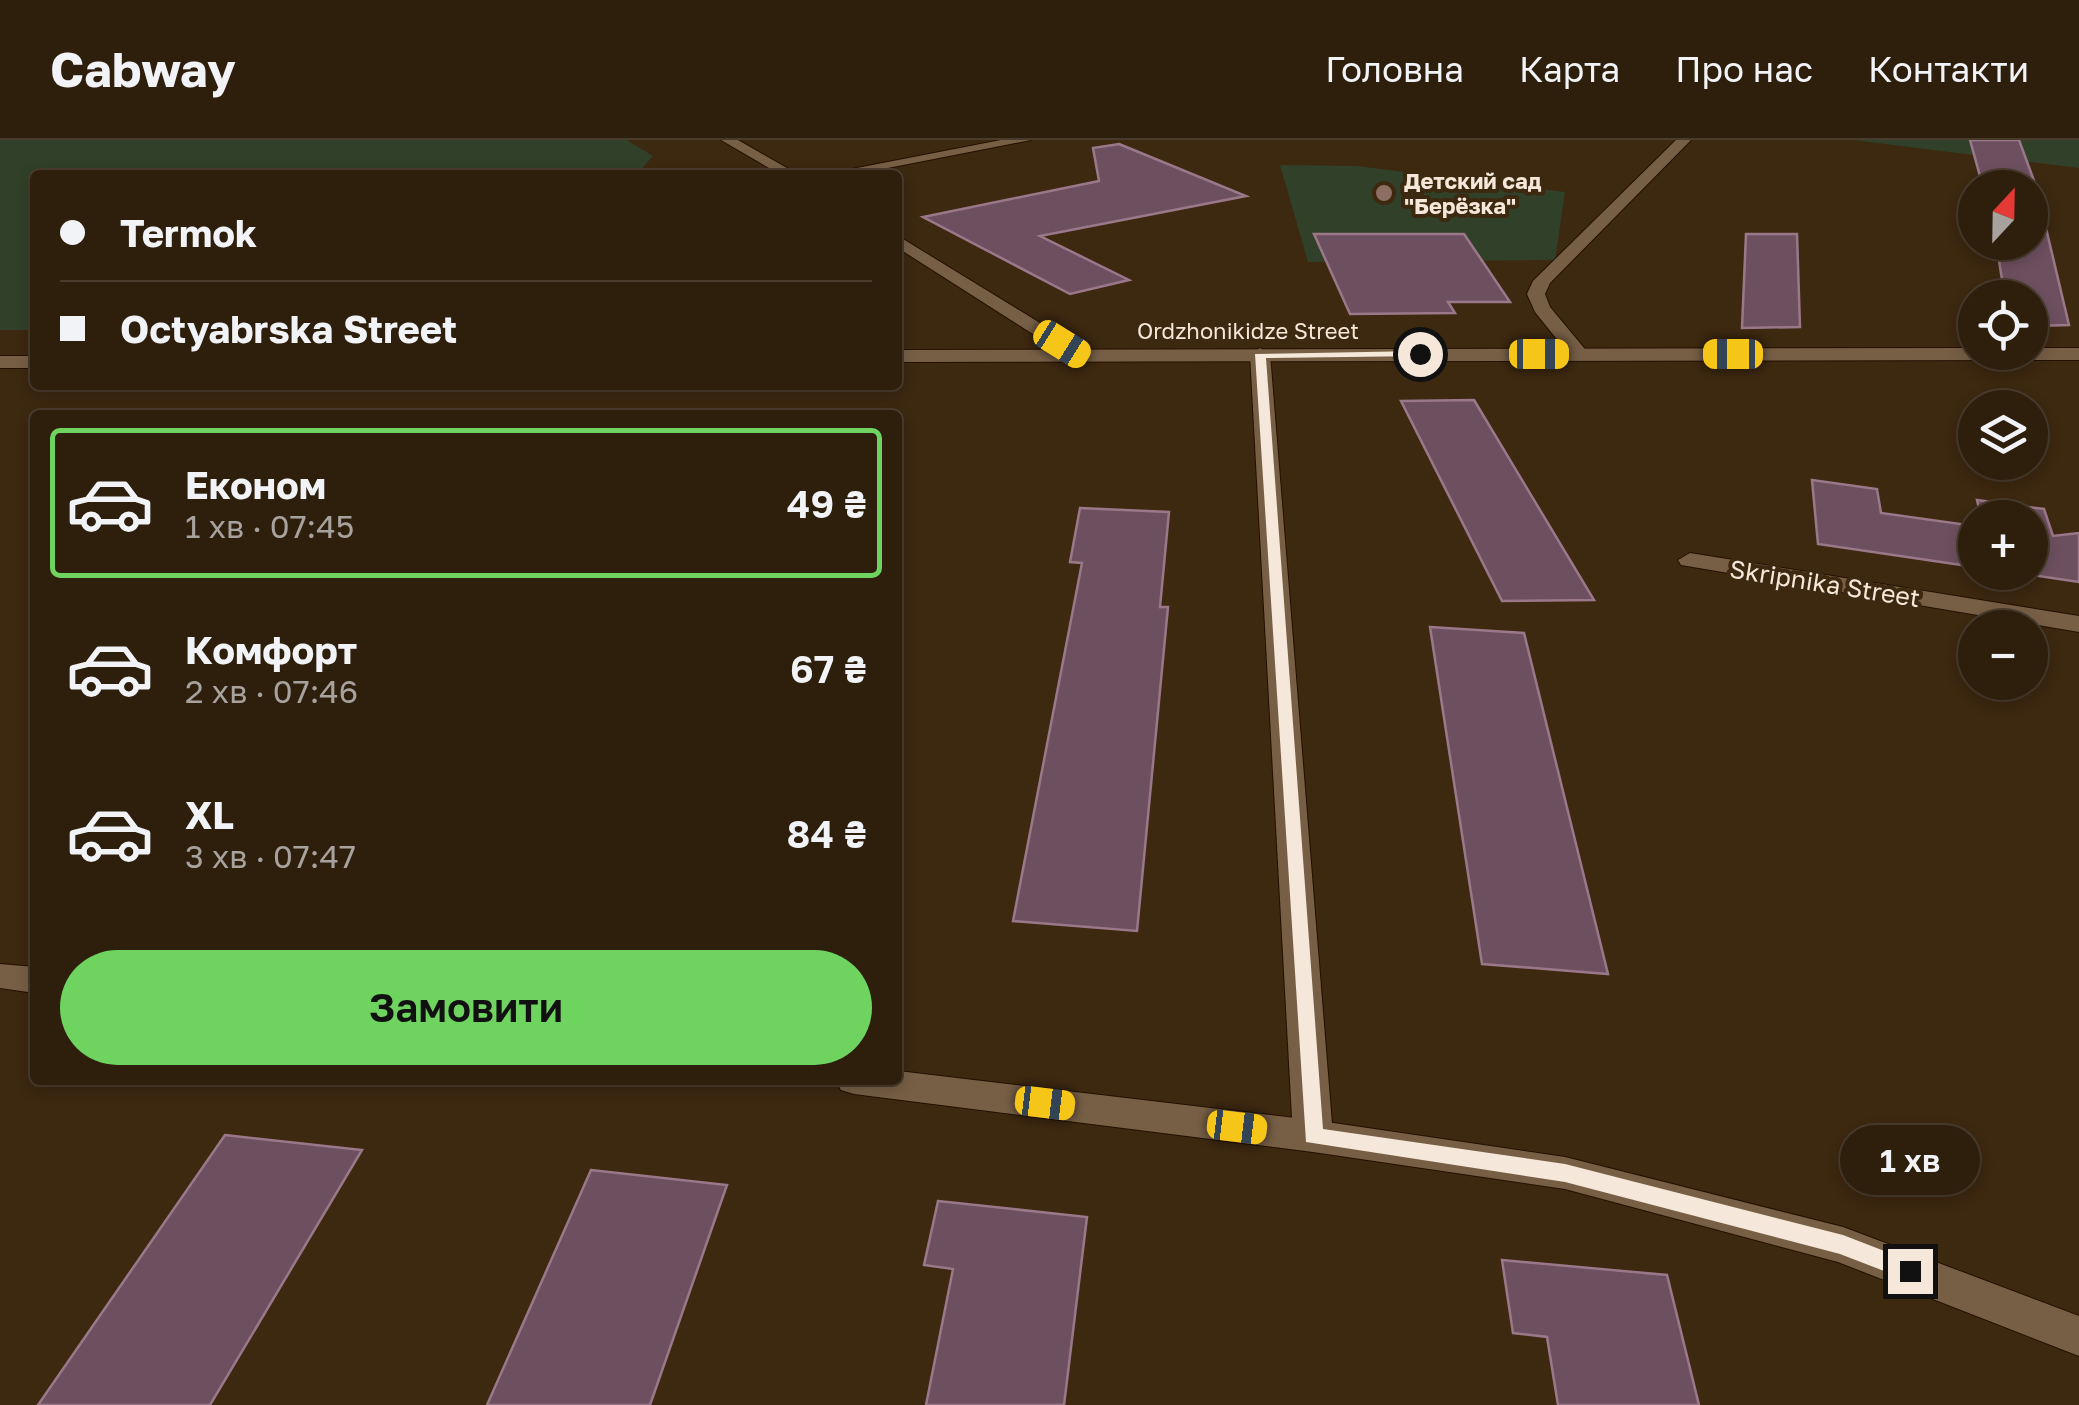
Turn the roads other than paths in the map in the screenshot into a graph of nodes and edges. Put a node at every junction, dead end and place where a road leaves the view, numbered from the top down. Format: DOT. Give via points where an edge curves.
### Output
graph roads {
  1 [pos="728,140"];
  2 [pos="1024,140"];
  3 [pos="1684,140"];
  4 [pos="783,170"];
  5 [pos="856,170"];
  6 [pos="902,244"];
  7 [pos="1260,354"];
  8 [pos="1579,354"];
  9 [pos="2079,354"];
  10 [pos="1080,355"];
  11 [pos="902,356"];
  12 [pos="0,362"];
  13 [pos="30,362"];
  14 [pos="1690,560"];
  15 [pos="2079,624"];
  16 [pos="0,976"];
  17 [pos="30,979"];
  18 [pos="895,1085"];
  19 [pos="1313,1136"];
  20 [pos="2079,1336"];
  1 -- 4 [label="street"];
  2 -- 5 [label="street"];
  3 -- 8 [label="street" via="1542,281 1536,294 1541,308"];
  6 -- 10 [label="street"];
  7 -- 8 [label="street, Ordzhonikidze Street"];
  7 -- 10 [label="street, Ordzhonikidze Street"];
  7 -- 19 [label="street"];
  8 -- 9 [label="street, Ordzhonikidze Street"];
  10 -- 11 [label="street, Ordzhonikidze Street"];
  12 -- 13 [label="street"];
  14 -- 15 [label="street, Skripnika Street"];
  16 -- 17 [label="street"];
  18 -- 19 [label="street"];
  19 -- 20 [label="street" via="1565,1173 1843,1245"];
}
